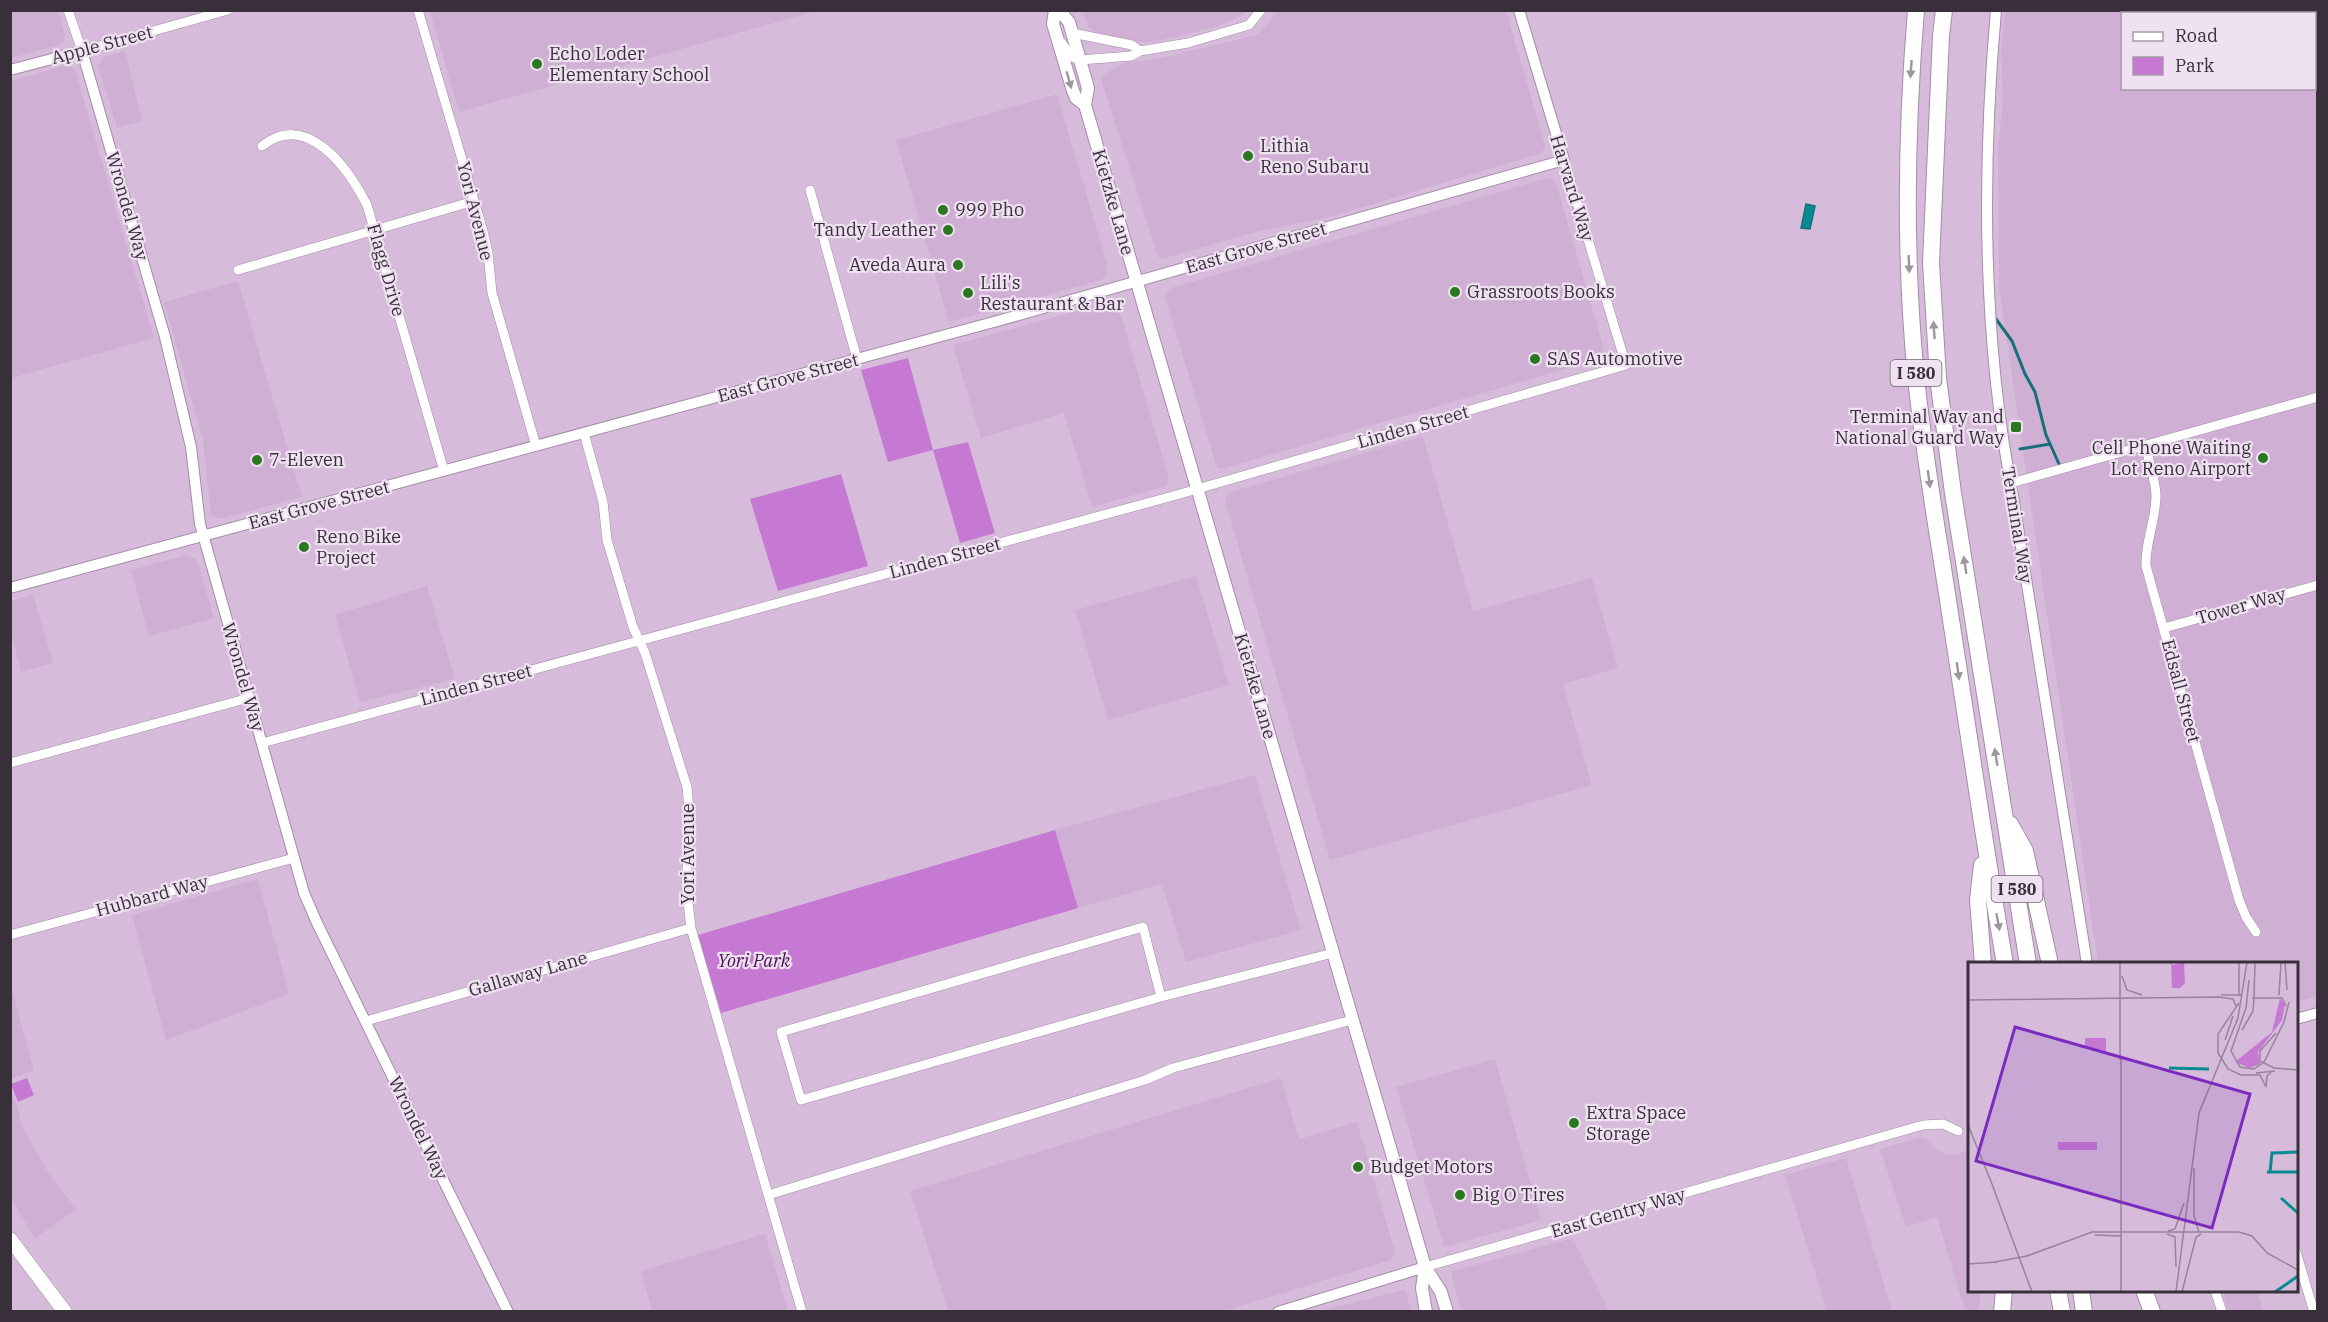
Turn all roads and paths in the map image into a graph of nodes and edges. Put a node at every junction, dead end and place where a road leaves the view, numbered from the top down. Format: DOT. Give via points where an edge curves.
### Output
graph roads {
  1 [pos="68,10"];
  2 [pos="228,10"];
  3 [pos="418,10"];
  4 [pos="1057,10"];
  5 [pos="1261,10"];
  6 [pos="1519,10"];
  7 [pos="1916,10"];
  8 [pos="1944,10"];
  9 [pos="1996,10"];
  10 [pos="1072,33"];
  11 [pos="1057,36"];
  12 [pos="82,51"];
  13 [pos="1140,51"];
  14 [pos="1080,60"];
  15 [pos="10,70"];
  16 [pos="1085,105"];
  17 [pos="262,146"];
  18 [pos="1564,160"];
  19 [pos="810,190"];
  20 [pos="474,201"];
  21 [pos="375,230"];
  22 [pos="238,270"];
  23 [pos="1136,283"];
  24 [pos="857,359"];
  25 [pos="1626,365"];
  26 [pos="2318,397"];
  27 [pos="584,433"];
  28 [pos="536,446"];
  29 [pos="2146,446"];
  30 [pos="444,471"];
  31 [pos="2011,483"];
  32 [pos="1198,489"];
  33 [pos="203,536"];
  34 [pos="2318,585"];
  35 [pos="10,588"];
  36 [pos="2164,628"];
  37 [pos="639,640"];
  38 [pos="249,698"];
  39 [pos="262,743"];
  40 [pos="10,763"];
  41 [pos="2005,815"];
  42 [pos="1984,844"];
  43 [pos="294,858"];
  44 [pos="691,928"];
  45 [pos="2256,932"];
  46 [pos="10,935"];
  47 [pos="1333,952"];
  48 [pos="1983,962"];
  49 [pos="2005,962"];
  50 [pos="2028,962"];
  51 [pos="2050,962"];
  52 [pos="2087,962"];
  53 [pos="1161,997"];
  54 [pos="2318,1013"];
  55 [pos="2298,1018"];
  56 [pos="1352,1020"];
  57 [pos="366,1021"];
  58 [pos="1958,1131"];
  59 [pos="768,1195"];
  60 [pos="10,1239"];
  61 [pos="2298,1259"];
  62 [pos="1425,1267"];
  63 [pos="2004,1292"];
  64 [pos="2058,1292"];
  65 [pos="2080,1292"];
  66 [pos="2145,1292"];
  67 [pos="2216,1292"];
  68 [pos="65,1311"];
  69 [pos="508,1311"];
  70 [pos="802,1311"];
  71 [pos="1278,1311"];
  72 [pos="1426,1311"];
  73 [pos="1447,1311"];
  74 [pos="2002,1311"];
  75 [pos="2062,1311"];
  76 [pos="2084,1311"];
  77 [pos="2152,1311"];
  78 [pos="2222,1311"];
  79 [pos="2314,1311"];
  1 -- 12 [label="street, Wrondel Way"];
  2 -- 12 [label="street, Apple Street"];
  3 -- 20 [label="street, Yori Avenue"];
  4 -- 10 [label="main road, Kietzke Lane" via="1069,22"];
  4 -- 11 [label="main road, Kietzke Lane" via="1053,24"];
  5 -- 13 [label="street" via="1249,25 1188,43"];
  6 -- 18 [label="street, Harvard Way"];
  7 -- 42 [label="highway, I 580, one-way" via="1908,180 1916,374"];
  41 -- 8 [label="highway, I 580, one-way" via="1949,464 1935,341 1931,263"];
  9 -- 31 [label="street, Terminal Way" via="1990,71 1988,240 2001,431"];
  10 -- 13 [label="street" via="1132,45"];
  10 -- 14 [label="main road, Kietzke Lane"];
  11 -- 14 [label="street" via="1072,57"];
  11 -- 16 [label="main road, Kietzke Lane, one-way" via="1073,91"];
  12 -- 15 [label="street, Apple Street"];
  12 -- 33 [label="street, Wrondel Way" via="168,347 192,447"];
  13 -- 14 [label="street" via="1131,56"];
  14 -- 16 [label="main road, Kietzke Lane" via="1088,88"];
  16 -- 23 [label="main road, Kietzke Lane"];
  17 -- 21 [label="street, Flagg Drive" via="280,136 292,135 304,136 325,147 360,190"];
  18 -- 23 [label="street, East Grove Street"];
  18 -- 25 [label="street, Harvard Way"];
  19 -- 24 [label="street"];
  20 -- 21 [label="street"];
  20 -- 28 [label="street, Yori Avenue" via="488,253 492,293"];
  21 -- 22 [label="street"];
  21 -- 30 [label="street, Flagg Drive"];
  23 -- 24 [label="street, East Grove Street"];
  23 -- 32 [label="main road, Kietzke Lane"];
  24 -- 27 [label="street, East Grove Street"];
  25 -- 32 [label="street, Linden Street"];
  26 -- 29 [label="street"];
  27 -- 28 [label="street, East Grove Street"];
  27 -- 37 [label="street, Yori Avenue" via="603,502 607,540"];
  28 -- 30 [label="street, East Grove Street"];
  29 -- 31 [label="street"];
  29 -- 36 [label="street, Edsall Street" via="2156,494 2145,551 2146,566"];
  30 -- 33 [label="street, East Grove Street"];
  31 -- 52 [label="street, Terminal Way"];
  32 -- 37 [label="street, Linden Street"];
  32 -- 47 [label="main road, Kietzke Lane"];
  33 -- 35 [label="street, East Grove Street"];
  33 -- 38 [label="street, Wrondel Way"];
  34 -- 36 [label="street, Tower Way"];
  36 -- 45 [label="street, Edsall Street" via="2239,900"];
  37 -- 39 [label="street, Linden Street"];
  37 -- 44 [label="street, Yori Avenue" via="687,787 690,820 686,885"];
  38 -- 39 [label="street, Wrondel Way"];
  38 -- 40 [label="street"];
  39 -- 43 [label="street, Wrondel Way"];
  41 -- 50 [label="highway, I 580"];
  41 -- 51 [label="highway" via="2025,851"];
  42 -- 48 [label="highway" via="1978,900"];
  42 -- 49 [label="highway, I 580, one-way"];
  43 -- 46 [label="street, Hubbard Way"];
  43 -- 57 [label="street, Wrondel Way" via="310,908"];
  44 -- 57 [label="street, Gallaway Lane"];
  44 -- 59 [label="street, Yori Avenue"];
  47 -- 53 [label="street"];
  47 -- 56 [label="main road, Kietzke Lane"];
  53 -- 53 [label="street" via="801,1100 781,1032 1143,927"];
  54 -- 55 [label="street"];
  56 -- 59 [label="street" via="1173,1068 1145,1080"];
  56 -- 62 [label="main road, Kietzke Lane"];
  57 -- 69 [label="street, Wrondel Way"];
  58 -- 62 [label="street, East Gentry Way" via="1943,1124 1923,1125"];
  59 -- 70 [label="street, Yori Avenue"];
  60 -- 68 [label="main road"];
  61 -- 79 [label="street"];
  62 -- 71 [label="street, East Gentry Way"];
  62 -- 72 [label="main road, Kietzke Lane" via="1422,1288"];
  62 -- 73 [label="main road, Kietzke Lane" via="1441,1292"];
  63 -- 74 [label="highway"];
  64 -- 75 [label="highway"];
  65 -- 76 [label="highway"];
  66 -- 77 [label="highway"];
  67 -- 78 [label="street"];
}
